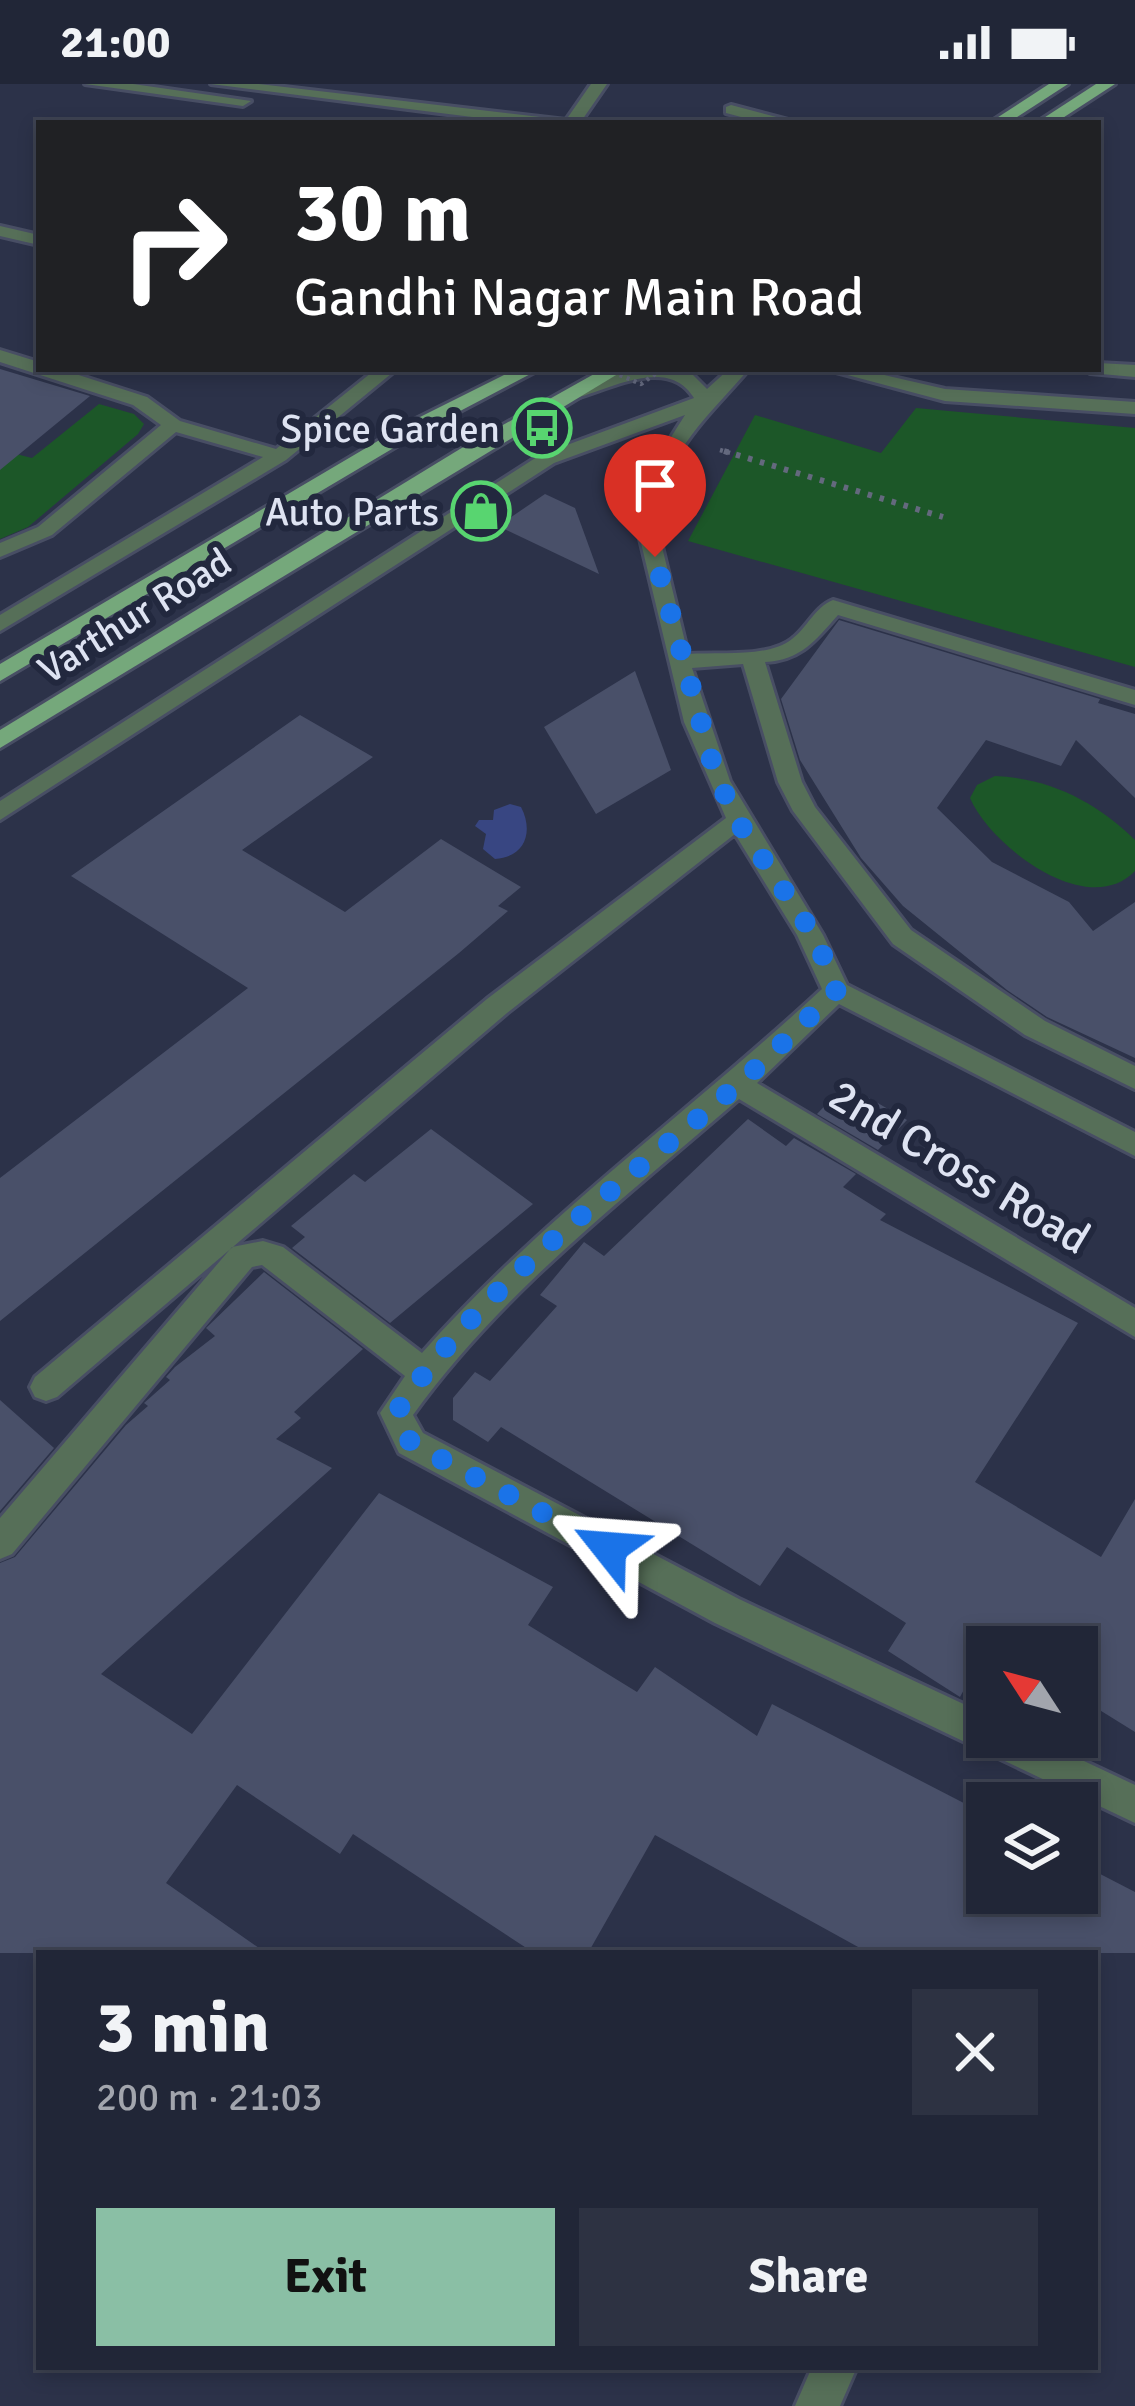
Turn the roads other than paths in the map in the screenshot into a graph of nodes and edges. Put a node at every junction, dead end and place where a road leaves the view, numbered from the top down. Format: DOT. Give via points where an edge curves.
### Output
graph roads {
  1 [pos="93,84"];
  2 [pos="219,84"];
  3 [pos="598,84"];
  4 [pos="1060,84"];
  5 [pos="1107,84"];
  6 [pos="731,110"];
  7 [pos="408,120"];
  8 [pos="534,120"];
  9 [pos="574,120"];
  10 [pos="770,120"];
  11 [pos="1002,120"];
  12 [pos="1048,120"];
  13 [pos="0,231"];
  14 [pos="36,239"];
  15 [pos="0,356"];
  16 [pos="36,368"];
  17 [pos="1101,369"];
  18 [pos="1135,371"];
  19 [pos="49,372"];
  20 [pos="384,372"];
  21 [pos="525,372"];
  22 [pos="612,372"];
  23 [pos="655,372"];
  24 [pos="672,372"];
  25 [pos="737,372"];
  26 [pos="847,372"];
  27 [pos="576,392"];
  28 [pos="705,401"];
  29 [pos="1135,408"];
  30 [pos="172,425"];
  31 [pos="279,456"];
  32 [pos="0,551"];
  33 [pos="0,624"];
  34 [pos="752,659"];
  35 [pos="682,662"];
  36 [pos="0,674"];
  37 [pos="1135,698"];
  38 [pos="0,740"];
  39 [pos="0,812"];
  40 [pos="739,823"];
  41 [pos="836,991"];
  42 [pos="1135,1078"];
  43 [pos="738,1085"];
  44 [pos="1135,1145"];
  45 [pos="1135,1324"];
  46 [pos="423,1372"];
  47 [pos="46,1388"];
  48 [pos="0,1543"];
  49 [pos="966,1725"];
  50 [pos="1037,1758"];
  51 [pos="1135,1804"];
  52 [pos="835,2370"];
  53 [pos="817,2406"];
  1 -- 7 [label="street"];
  2 -- 8 [label="street"];
  3 -- 9 [label="street"];
  4 -- 11 [label="main road"];
  5 -- 12 [label="main road"];
  6 -- 10 [label="street"];
  13 -- 14 [label="street"];
  15 -- 16 [label="street"];
  17 -- 18 [label="street"];
  19 -- 30 [label="street" via="140,401"];
  20 -- 31 [label="street"];
  21 -- 36 [label="main road, Varthur Road" via="417,426"];
  22 -- 27 [label="main road, Varthur Road"];
  23 -- 27 [label="street"];
  24 -- 28 [label="street" via="696,383"];
  25 -- 28 [label="street"];
  26 -- 29 [label="street" via="945,395"];
  27 -- 38 [label="main road, Varthur Road"];
  28 -- 35 [label="street" via="660,462 646,522"];
  28 -- 39 [label="street" via="547,458"];
  30 -- 31 [label="street"];
  30 -- 32 [label="street" via="45,531"];
  31 -- 33 [label="street"];
  34 -- 35 [label="street"];
  34 -- 37 [label="street" via="784,655 832,607"];
  34 -- 42 [label="street" via="805,811 902,938 1035,1028"];
  35 -- 40 [label="street"];
  40 -- 41 [label="street" via="817,940"];
  40 -- 47 [label="street" via="497,1006"];
  41 -- 43 [label="street"];
  41 -- 44 [label="street"];
  43 -- 45 [label="street, 2nd Cross Road"];
  43 -- 46 [label="street" via="578,1215"];
  46 -- 48 [label="street" via="272,1256 243,1256"];
  46 -- 49 [label="street" via="396,1413 411,1443 727,1611"];
  50 -- 51 [label="street"];
  52 -- 53 [label="street"];
}
